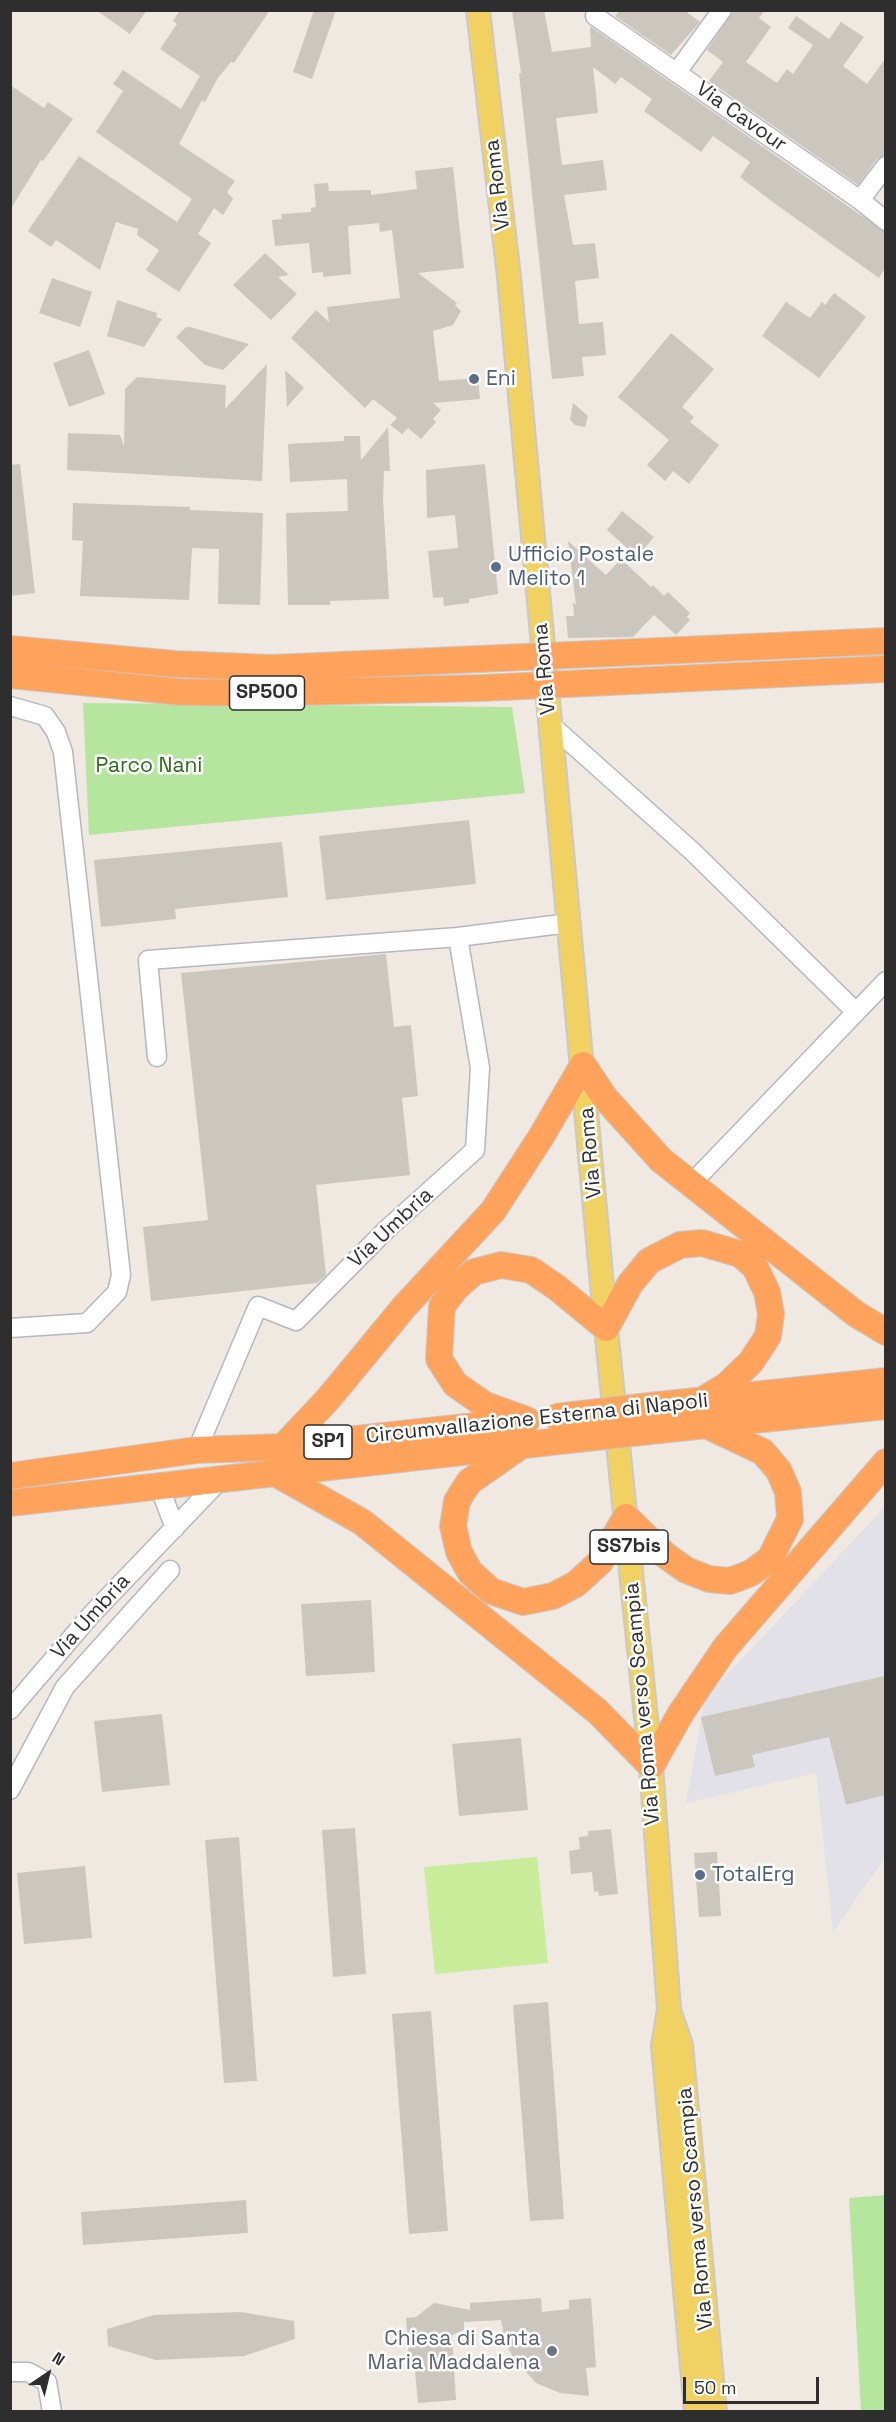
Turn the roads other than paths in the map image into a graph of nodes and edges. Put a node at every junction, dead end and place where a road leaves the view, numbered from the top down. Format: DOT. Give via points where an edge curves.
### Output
graph roads {
  1 [pos="478,10"];
  2 [pos="722,10"];
  3 [pos="595,16"];
  4 [pos="677,72"];
  5 [pos="885,166"];
  6 [pos="860,200"];
  7 [pos="885,221"];
  8 [pos="885,641"];
  9 [pos="10,649"];
  10 [pos="54,667"];
  11 [pos="885,669"];
  12 [pos="10,675"];
  13 [pos="10,706"];
  14 [pos="551,725"];
  15 [pos="569,923"];
  16 [pos="458,937"];
  17 [pos="885,981"];
  18 [pos="856,1012"];
  19 [pos="157,1057"];
  20 [pos="583,1065"];
  21 [pos="690,1185"];
  22 [pos="10,1328"];
  23 [pos="606,1328"];
  24 [pos="885,1332"];
  25 [pos="885,1381"];
  26 [pos="885,1406"];
  27 [pos="704,1413"];
  28 [pos="527,1420"];
  29 [pos="558,1429"];
  30 [pos="522,1445"];
  31 [pos="283,1447"];
  32 [pos="197,1450"];
  33 [pos="885,1462"];
  34 [pos="275,1473"];
  35 [pos="10,1476"];
  36 [pos="222,1479"];
  37 [pos="159,1486"];
  38 [pos="10,1503"];
  39 [pos="626,1517"];
  40 [pos="175,1528"];
  41 [pos="170,1570"];
  42 [pos="10,1710"];
  43 [pos="651,1766"];
  44 [pos="10,1790"];
  45 [pos="669,2009"];
  46 [pos="10,2372"];
  47 [pos="52,2412"];
  48 [pos="696,2412"];
  49 [pos="715,2412"];
  1 -- 14 [label="main road, Via Roma" via="509,277"];
  2 -- 4 [label="street"];
  3 -- 4 [label="street, Via Cavour"];
  4 -- 6 [label="street, Via Cavour"];
  5 -- 6 [label="street"];
  6 -- 7 [label="street, Via Cavour"];
  8 -- 10 [label="highway, SP500, bridge" via="272,668"];
  9 -- 10 [label="highway, SP500"];
  10 -- 11 [label="highway, SP500, bridge" via="181,692 243,693 482,688"];
  10 -- 12 [label="highway, SP500"];
  13 -- 22 [label="street" via="45,716 63,752 121,1275 117,1292 87,1323"];
  14 -- 15 [label="main road, Via Roma"];
  14 -- 18 [label="street" via="692,851"];
  15 -- 16 [label="street"];
  15 -- 20 [label="main road, Via Roma"];
  16 -- 19 [label="street" via="148,960"];
  16 -- 32 [label="street, Via Umbria" via="480,1068 475,1149 386,1230 296,1321 258,1306"];
  17 -- 18 [label="street"];
  18 -- 21 [label="street"];
  20 -- 21 [label="highway" via="605,1098 661,1160"];
  20 -- 23 [label="main road, Via Roma"];
  20 -- 31 [label="highway" via="493,1211"];
  21 -- 24 [label="highway" via="856,1314"];
  23 -- 27 [label="highway" via="630,1284 649,1261 680,1245 702,1243 740,1254 754,1267 767,1292 771,1314 768,1336 751,1362"];
  23 -- 28 [label="highway" via="531,1270 501,1265 474,1272 456,1288 442,1306 439,1359 455,1384 478,1400"];
  23 -- 39 [label="main road, Via Roma verso Scampia / SS7bis"];
  25 -- 27 [label="highway, Circumvallazione Esterna di Napoli / SP1"];
  26 -- 27 [label="highway, Circumvallazione Esterna di Napoli / SP1"];
  27 -- 29 [label="highway, Circumvallazione Esterna di Napoli / SP1, bridge" via="660,1430"];
  27 -- 29 [label="highway, Circumvallazione Esterna di Napoli / SP1, bridge" via="658,1405"];
  27 -- 39 [label="highway" via="763,1452 779,1471 788,1492 790,1519 770,1559 751,1573 730,1581 709,1579 686,1570 665,1555"];
  28 -- 29 [label="highway, Circumvallazione Esterna di Napoli / SP1"];
  28 -- 31 [label="highway, Circumvallazione Esterna di Napoli / SP1"];
  29 -- 30 [label="highway, Circumvallazione Esterna di Napoli / SP1"];
  30 -- 34 [label="highway, Circumvallazione Esterna di Napoli / SP1"];
  30 -- 39 [label="highway" via="468,1482 457,1501 453,1526 459,1552 470,1572 491,1591 523,1602 553,1596 576,1584 600,1562"];
  31 -- 32 [label="highway, Circumvallazione Esterna di Napoli / SP1"];
  32 -- 35 [label="highway, Circumvallazione Esterna di Napoli / SP1"];
  33 -- 43 [label="highway" via="725,1648"];
  34 -- 36 [label="highway, Circumvallazione Esterna di Napoli / SP1"];
  34 -- 43 [label="highway" via="379,1535 597,1711"];
  36 -- 37 [label="highway, Circumvallazione Esterna di Napoli / SP1"];
  36 -- 40 [label="street, Via Umbria"];
  37 -- 38 [label="highway, Circumvallazione Esterna di Napoli / SP1"];
  37 -- 40 [label="street"];
  39 -- 43 [label="main road, Via Roma verso Scampia / SS7bis"];
  40 -- 42 [label="street, Via Umbria" via="92,1615"];
  41 -- 44 [label="street" via="65,1688"];
  43 -- 45 [label="main road, Via Roma verso Scampia / SS7bis"];
  45 -- 48 [label="main road, Via Roma verso Scampia" via="663,2046"];
  45 -- 49 [label="main road, Via Roma verso Scampia" via="681,2045"];
  46 -- 47 [label="street" via="28,2372 47,2382"];
}
